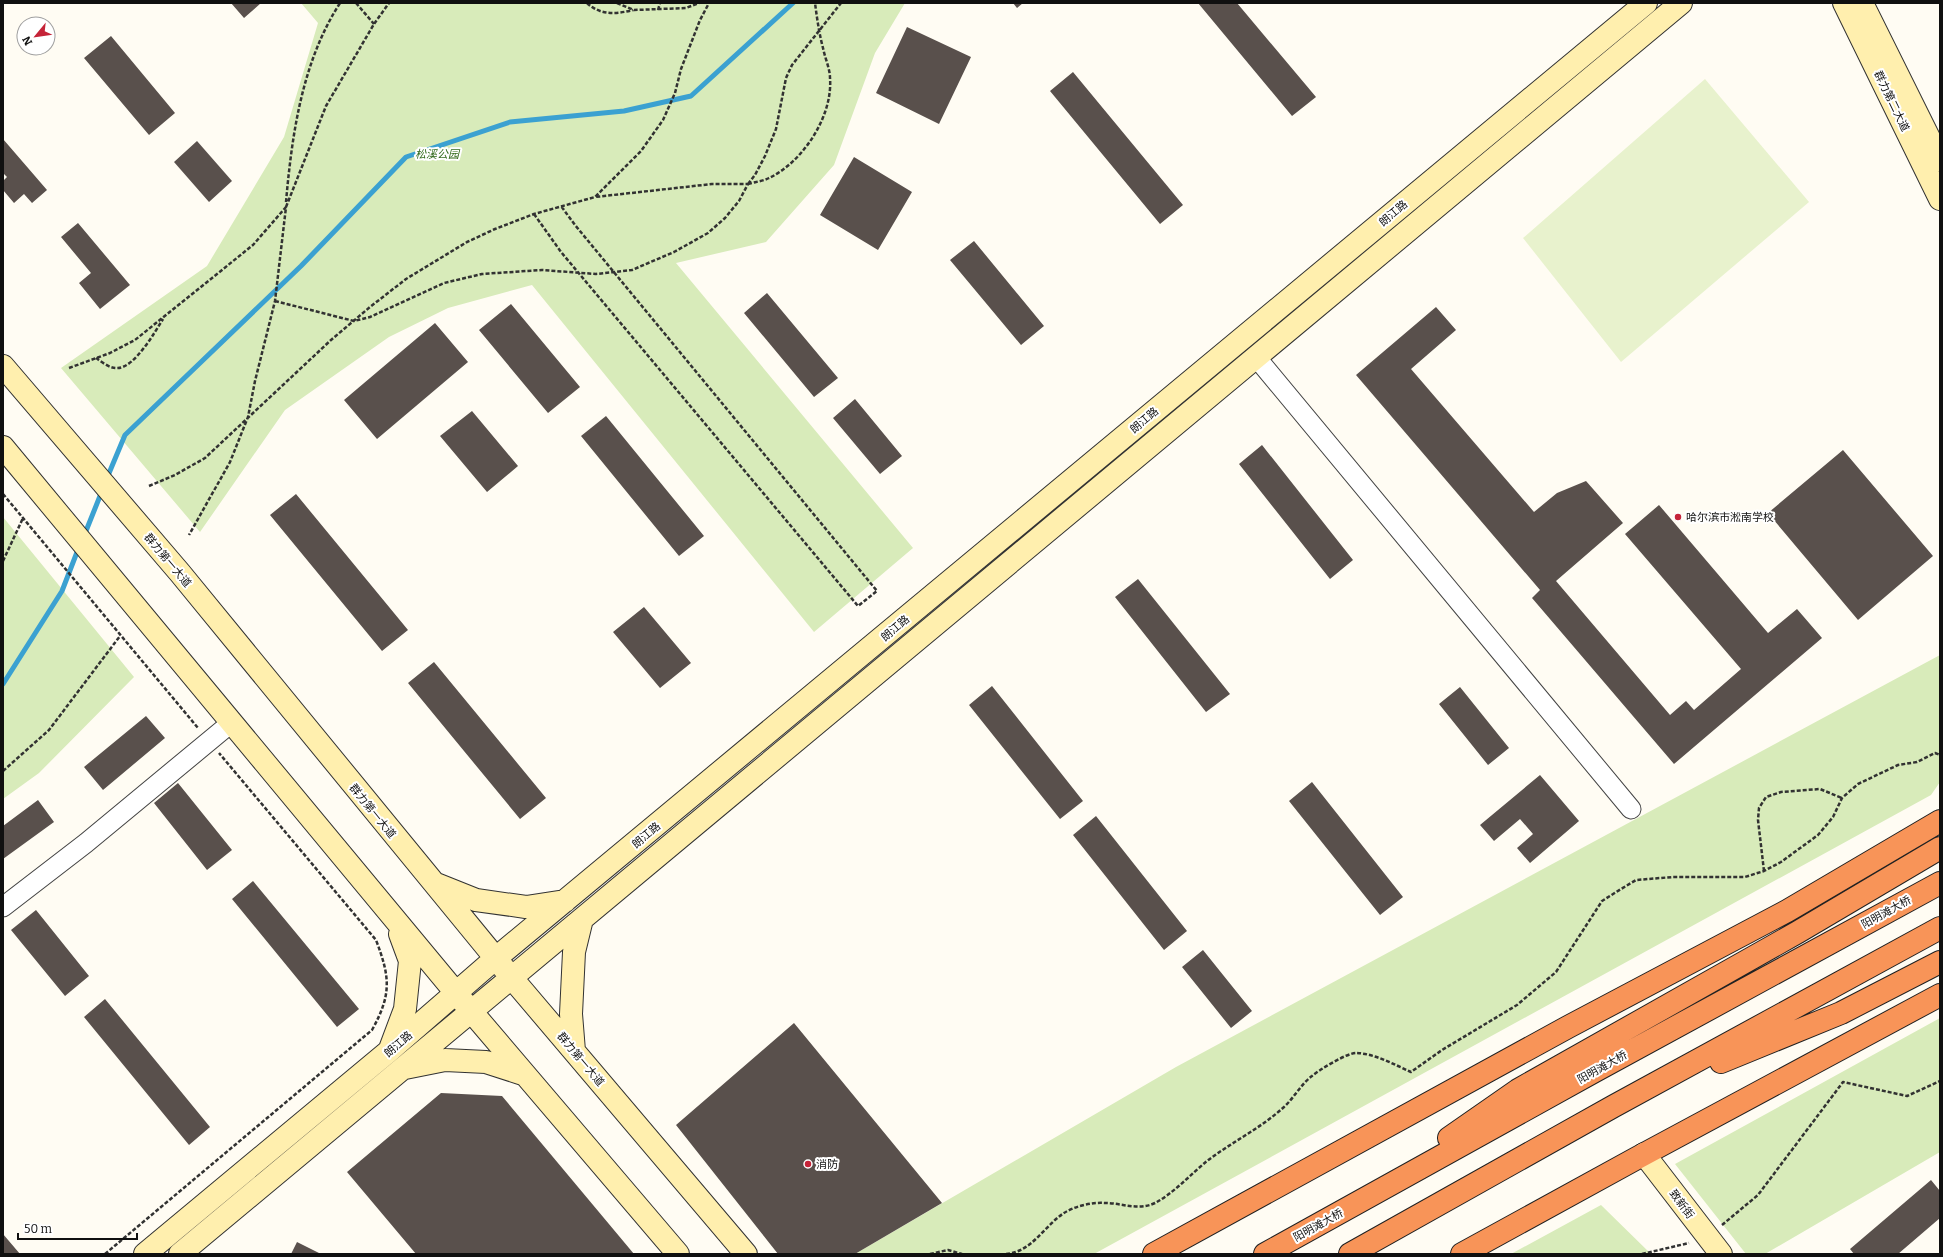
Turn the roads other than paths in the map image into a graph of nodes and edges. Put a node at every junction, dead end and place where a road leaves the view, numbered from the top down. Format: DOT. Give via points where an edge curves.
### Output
graph roads {
  1 [pos="1646,3"];
  2 [pos="1681,3"];
  3 [pos="1844,3"];
  4 [pos="1862,3"];
  5 [pos="1940,160"];
  6 [pos="1940,199"];
  7 [pos="1256,357"];
  8 [pos="3,366"];
  9 [pos="3,447"];
  10 [pos="231,723"];
  11 [pos="1631,809"];
  12 [pos="1940,821"];
  13 [pos="1940,848"];
  14 [pos="432,882"];
  15 [pos="1940,883"];
  16 [pos="566,901"];
  17 [pos="3,907"];
  18 [pos="582,919"];
  19 [pos="395,920"];
  20 [pos="1940,928"];
  21 [pos="496,958"];
  22 [pos="1940,962"];
  23 [pos="511,978"];
  24 [pos="456,993"];
  25 [pos="1940,995"];
  26 [pos="471,1011"];
  27 [pos="574,1051"];
  28 [pos="390,1052"];
  29 [pos="404,1068"];
  30 [pos="523,1074"];
  31 [pos="1614,1106"];
  32 [pos="1640,1156"];
  33 [pos="1349,1208"];
  34 [pos="1709,1247"];
  35 [pos="145,1254"];
  36 [pos="180,1254"];
  37 [pos="678,1254"];
  38 [pos="746,1254"];
  39 [pos="1154,1254"];
  40 [pos="1264,1254"];
  41 [pos="1350,1254"];
  42 [pos="1462,1254"];
  1 -- 16 [label="main road, 朗江路"];
  2 -- 7 [label="main road, 朗江路"];
  3 -- 6 [label="main road, 群力第二大道"];
  4 -- 5 [label="main road, 群力第二大道"];
  7 -- 11 [label="street"];
  7 -- 18 [label="main road, 朗江路"];
  8 -- 14 [label="main road, 群力第一大道" via="180,573"];
  9 -- 10 [label="main road"];
  10 -- 17 [label="street" via="86,843"];
  10 -- 19 [label="main road"];
  12 -- 39 [label="highway" via="1787,911 1568,1026"];
  13 -- 33 [label="highway" via="1798,932 1518,1090"];
  14 -- 16 [label="main road" via="476,900 526,907"];
  14 -- 21 [label="main road, 群力第一大道"];
  15 -- 33 [label="highway, 阳明滩大桥" via="1595,1070"];
  16 -- 21 [label="main road, 朗江路"];
  18 -- 23 [label="main road, 朗江路"];
  18 -- 27 [label="main road" via="574,952"];
  19 -- 24 [label="main road"];
  19 -- 28 [label="main road" via="410,961 405,1010"];
  20 -- 31 [label="highway"];
  21 -- 23 [label="main road, 群力第一大道"];
  21 -- 24 [label="main road, 朗江路"];
  22 -- 31 [label="highway" via="1841,1013"];
  23 -- 26 [label="main road, 朗江路"];
  23 -- 27 [label="main road, 群力第一大道"];
  24 -- 26 [label="main road"];
  24 -- 28 [label="main road, 朗江路"];
  25 -- 32 [label="highway"];
  26 -- 29 [label="main road, 朗江路"];
  26 -- 30 [label="main road"];
  27 -- 38 [label="main road, 群力第一大道"];
  28 -- 35 [label="main road, 朗江路"];
  29 -- 30 [label="main road" via="446,1060 486,1062"];
  29 -- 36 [label="main road, 朗江路"];
  30 -- 37 [label="main road"];
  31 -- 41 [label="highway"];
  32 -- 34 [label="main road, 致新街"];
  32 -- 42 [label="highway"];
  33 -- 40 [label="highway, 阳明滩大桥"];
}
